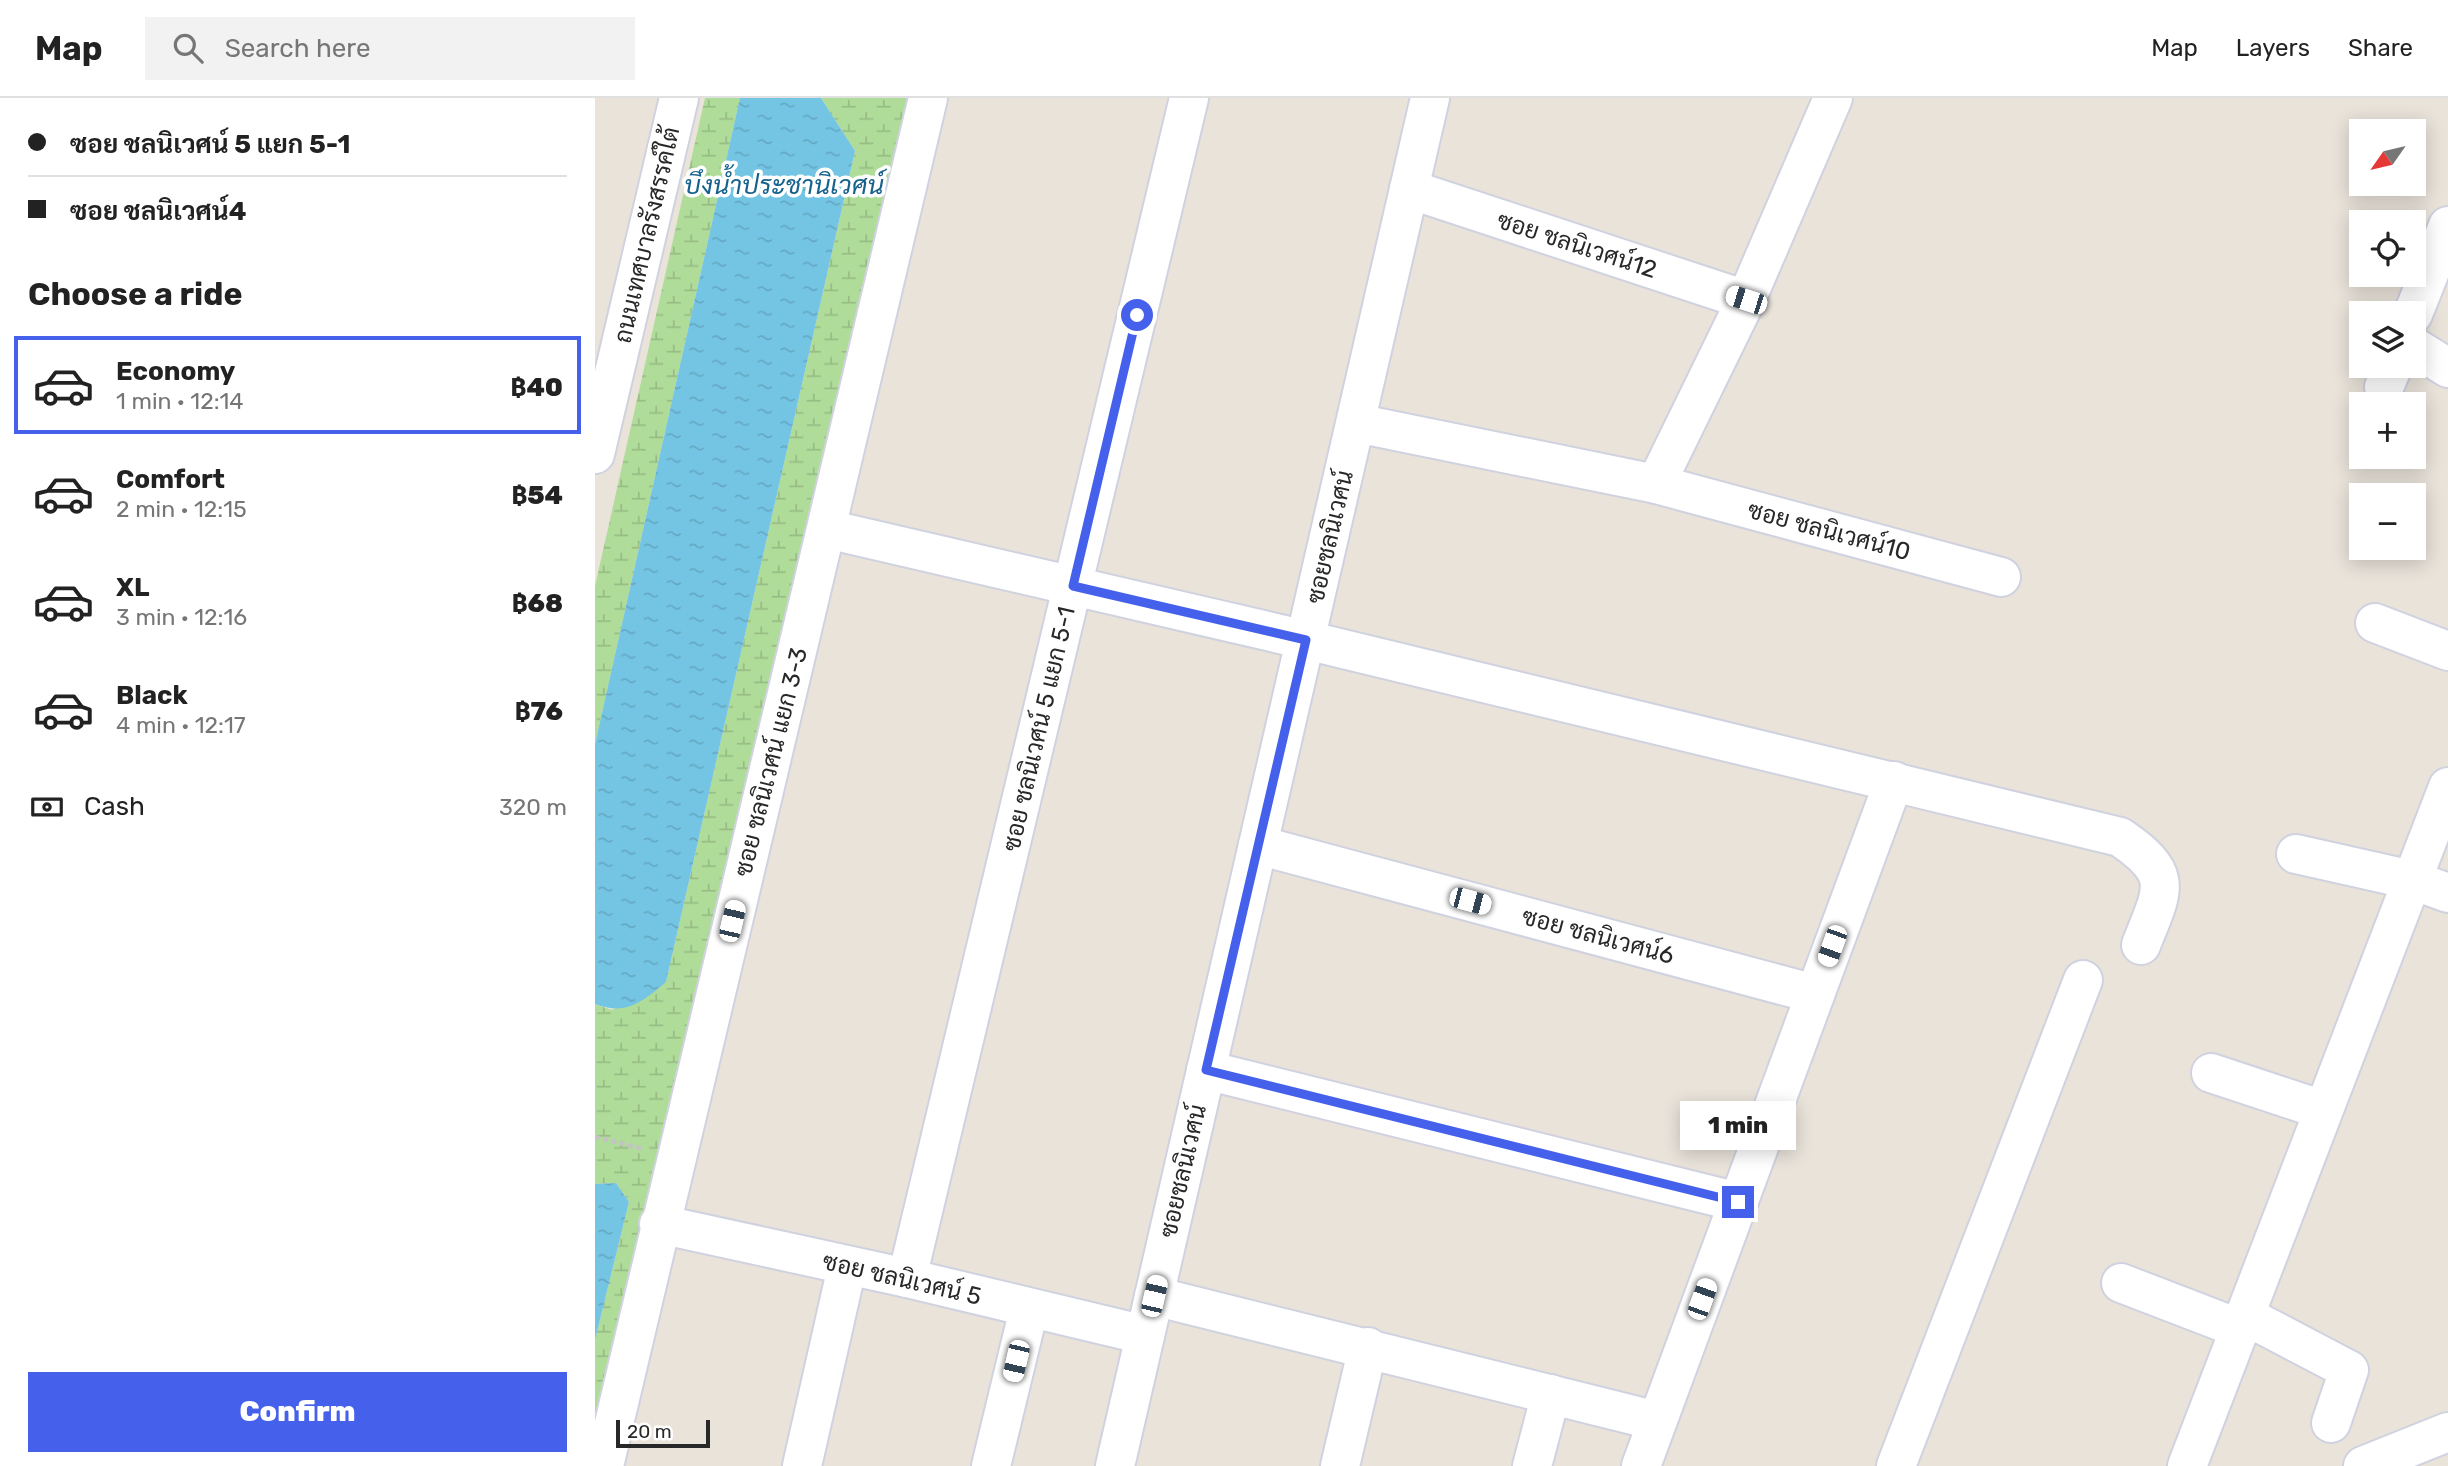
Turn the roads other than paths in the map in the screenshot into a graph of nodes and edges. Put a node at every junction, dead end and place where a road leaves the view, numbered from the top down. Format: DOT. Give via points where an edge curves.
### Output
graph roads {
  1 [pos="679,98"];
  2 [pos="928,98"];
  3 [pos="1189,98"];
  4 [pos="1430,98"];
  5 [pos="1824,100"];
  6 [pos="1409,189"];
  7 [pos="2448,226"];
  8 [pos="1746,300"];
  9 [pos="2418,301"];
  10 [pos="2426,354"];
  11 [pos="2448,368"];
  12 [pos="1356,423"];
  13 [pos="595,454"];
  14 [pos="1656,484"];
  15 [pos="827,528"];
  16 [pos="2001,577"];
  17 [pos="1073,586"];
  18 [pos="2375,622"];
  19 [pos="1306,640"];
  20 [pos="2448,652"];
  21 [pos="1893,781"];
  22 [pos="2448,787"];
  23 [pos="1258,845"];
  24 [pos="2296,854"];
  25 [pos="2412,880"];
  26 [pos="2448,893"];
  27 [pos="2140,944"];
  28 [pos="2083,980"];
  29 [pos="1815,994"];
  30 [pos="1206,1070"];
  31 [pos="2211,1073"];
  32 [pos="2323,1111"];
  33 [pos="1738,1202"];
  34 [pos="659,1224"];
  35 [pos="847,1267"];
  36 [pos="908,1278"];
  37 [pos="2121,1283"];
  38 [pos="1154,1296"];
  39 [pos="1029,1309"];
  40 [pos="2241,1321"];
  41 [pos="1145,1335"];
  42 [pos="1368,1347"];
  43 [pos="1551,1394"];
  44 [pos="1657,1421"];
  45 [pos="2332,1423"];
  46 [pos="2448,1432"];
  47 [pos="604,1466"];
  48 [pos="802,1466"];
  49 [pos="991,1466"];
  50 [pos="1115,1466"];
  51 [pos="1340,1466"];
  52 [pos="1532,1466"];
  53 [pos="1641,1466"];
  54 [pos="1896,1466"];
  55 [pos="2187,1466"];
  56 [pos="2363,1466"];
  1 -- 13 [label="street, ถนนเทศบาลรังสรรค์ใต้"];
  2 -- 15 [label="street, ซอย ชลนิเวศน์ แยก 3-3"];
  3 -- 17 [label="street, ซอย ชลนิเวศน์ 5 แยก 5-1"];
  4 -- 6 [label="street, ซอยชลนิเวศน์"];
  5 -- 8 [label="street"];
  6 -- 8 [label="street, ซอย ชลนิเวศน์12"];
  6 -- 12 [label="street, ซอยชลนิเวศน์"];
  7 -- 9 [label="street"];
  8 -- 14 [label="street"];
  10 -- 11 [label="street"];
  12 -- 14 [label="street, ซอย ชลนิเวศน์10"];
  12 -- 19 [label="street, ซอยชลนิเวศน์"];
  14 -- 16 [label="street, ซอย ชลนิเวศน์10"];
  15 -- 17 [label="street"];
  15 -- 34 [label="street, ซอย ชลนิเวศน์ แยก 3-3"];
  17 -- 19 [label="street"];
  17 -- 36 [label="street, ซอย ชลนิเวศน์ 5 แยก 5-1"];
  18 -- 20 [label="street"];
  19 -- 21 [label="street"];
  19 -- 23 [label="street, ซอยชลนิเวศน์"];
  21 -- 27 [label="street" via="2120,837 2147,856 2160,877 2160,897"];
  21 -- 29 [label="street"];
  22 -- 25 [label="street"];
  23 -- 29 [label="street, ซอย ชลนิเวศน์6"];
  23 -- 30 [label="street, ซอยชลนิเวศน์"];
  24 -- 25 [label="street"];
  25 -- 26 [label="street"];
  25 -- 32 [label="street"];
  28 -- 54 [label="street"];
  29 -- 33 [label="street"];
  30 -- 33 [label="street"];
  30 -- 38 [label="street, ซอยชลนิเวศน์"];
  31 -- 32 [label="street"];
  32 -- 40 [label="street"];
  33 -- 44 [label="street"];
  34 -- 35 [label="street, ซอย ชลนิเวศน์ 5"];
  34 -- 47 [label="street, ซอย ชลนิเวศน์ แยก 3-3"];
  35 -- 36 [label="street, ซอย ชลนิเวศน์ 5"];
  35 -- 48 [label="street"];
  36 -- 39 [label="street, ซอย ชลนิเวศน์ 5"];
  37 -- 40 [label="street"];
  38 -- 41 [label="street, ซอยชลนิเวศน์"];
  38 -- 42 [label="street"];
  39 -- 41 [label="street, ซอย ชลนิเวศน์ 5"];
  39 -- 49 [label="street"];
  40 -- 45 [label="street" via="2349,1370"];
  40 -- 55 [label="street"];
  41 -- 50 [label="street, ซอยชลนิเวศน์"];
  42 -- 43 [label="street"];
  42 -- 51 [label="street"];
  43 -- 44 [label="street"];
  43 -- 52 [label="street"];
  44 -- 53 [label="street"];
  46 -- 56 [label="street"];
}
